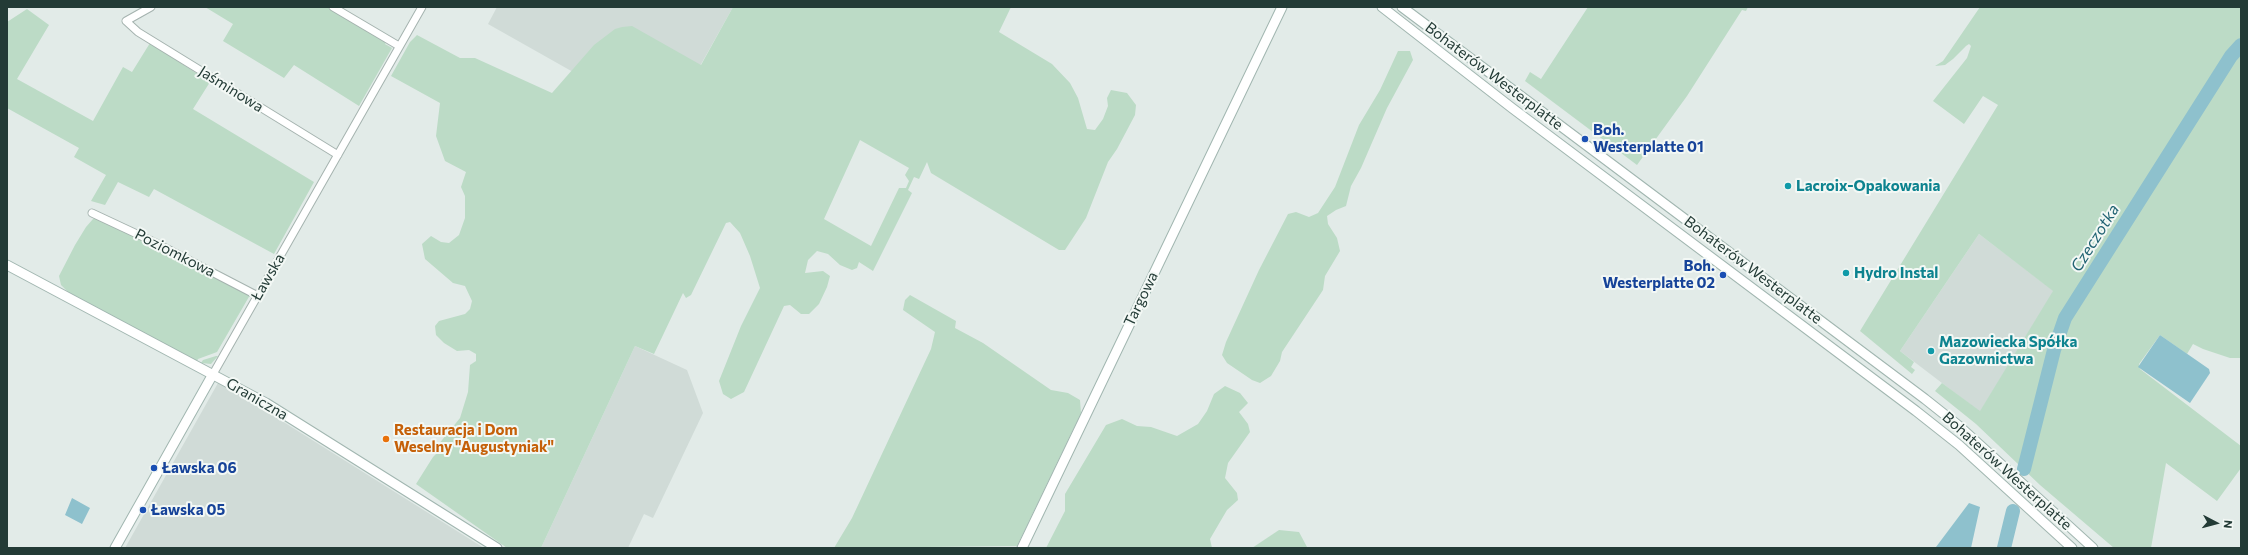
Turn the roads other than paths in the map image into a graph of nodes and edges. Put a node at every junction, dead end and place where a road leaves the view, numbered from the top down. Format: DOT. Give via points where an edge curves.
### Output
graph roads {
  1 [pos="151,7"];
  2 [pos="333,7"];
  3 [pos="422,7"];
  4 [pos="1282,7"];
  5 [pos="1287,7"];
  6 [pos="1382,7"];
  7 [pos="1402,7"];
  8 [pos="399,46"];
  9 [pos="1262,51"];
  10 [pos="338,155"];
  11 [pos="92,213"];
  12 [pos="7,265"];
  13 [pos="258,296"];
  14 [pos="213,374"];
  15 [pos="115,548"];
  16 [pos="497,548"];
  17 [pos="1022,548"];
  18 [pos="2072,548"];
  19 [pos="2093,548"];
  1 -- 10 [label="street, Jaśminowa" via="126,21 138,32"];
  2 -- 8 [label="street"];
  3 -- 8 [label="street, Ławska"];
  4 -- 9 [label="main road, Targowa"];
  5 -- 9 [label="main road, Targowa"];
  6 -- 18 [label="main road, Bohaterów Westerplatte" via="1512,108 1916,410 1959,445"];
  7 -- 19 [label="main road, Bohaterów Westerplatte" via="1925,399 2015,476"];
  8 -- 10 [label="street, Ławska"];
  9 -- 17 [label="main road, Targowa"];
  10 -- 13 [label="street, Ławska"];
  11 -- 13 [label="street, Poziomkowa"];
  12 -- 14 [label="main road, Graniczna"];
  13 -- 14 [label="street, Ławska"];
  14 -- 15 [label="main road, Ławska"];
  14 -- 16 [label="main road, Graniczna" via="279,411"];
}
